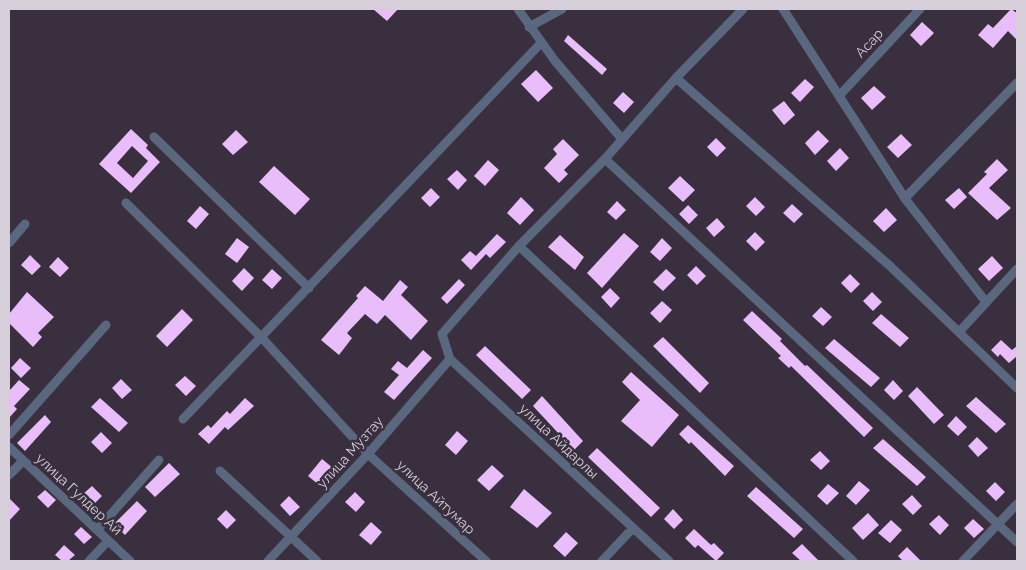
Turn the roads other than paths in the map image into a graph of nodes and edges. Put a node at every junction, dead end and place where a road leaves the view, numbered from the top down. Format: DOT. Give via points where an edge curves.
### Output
graph roads {
  1 [pos="518,9"];
  2 [pos="562,9"];
  3 [pos="743,9"];
  4 [pos="783,9"];
  5 [pos="920,9"];
  6 [pos="529,27"];
  7 [pos="540,43"];
  8 [pos="676,78"];
  9 [pos="1017,83"];
  10 [pos="839,96"];
  11 [pos="154,137"];
  12 [pos="622,139"];
  13 [pos="606,159"];
  14 [pos="906,197"];
  15 [pos="126,203"];
  16 [pos="25,224"];
  17 [pos="9,243"];
  18 [pos="519,246"];
  19 [pos="1017,270"];
  20 [pos="309,288"];
  21 [pos="986,302"];
  22 [pos="106,325"];
  23 [pos="959,332"];
  24 [pos="262,338"];
  25 [pos="450,359"];
  26 [pos="1017,388"];
  27 [pos="183,419"];
  28 [pos="9,434"];
  29 [pos="9,447"];
  30 [pos="368,454"];
  31 [pos="159,460"];
  32 [pos="23,461"];
  33 [pos="220,471"];
  34 [pos="9,475"];
  35 [pos="1017,504"];
  36 [pos="999,525"];
  37 [pos="633,528"];
  38 [pos="97,530"];
  39 [pos="291,537"];
  40 [pos="108,541"];
  41 [pos="1017,542"];
  42 [pos="89,561"];
  43 [pos="130,561"];
  44 [pos="268,561"];
  45 [pos="317,561"];
  46 [pos="486,561"];
  47 [pos="602,561"];
  48 [pos="669,561"];
  49 [pos="853,561"];
  50 [pos="963,561"];
  1 -- 6 [label="street"];
  2 -- 6 [label="street"];
  3 -- 8 [label="street"];
  4 -- 10 [label="street"];
  5 -- 10 [label="street, Асар"];
  6 -- 7 [label="street"];
  7 -- 12 [label="street"];
  7 -- 20 [label="street"];
  8 -- 12 [label="street"];
  8 -- 23 [label="street" via="890,266"];
  9 -- 14 [label="street"];
  10 -- 14 [label="street"];
  11 -- 20 [label="street"];
  12 -- 13 [label="street"];
  13 -- 18 [label="street"];
  13 -- 36 [label="street"];
  14 -- 21 [label="street"];
  15 -- 24 [label="street, улица Айтумар"];
  16 -- 17 [label="street"];
  18 -- 25 [label="street, улица Айдарлы" via="442,334"];
  18 -- 49 [label="street"];
  19 -- 21 [label="street"];
  20 -- 24 [label="street"];
  21 -- 23 [label="street"];
  22 -- 28 [label="street"];
  23 -- 26 [label="street"];
  24 -- 27 [label="street"];
  24 -- 30 [label="street, улица Айтумар"];
  25 -- 30 [label="street, улица Музтау"];
  25 -- 37 [label="street, улица Айдарлы"];
  29 -- 32 [label="street, улица Гулдер Ай"];
  30 -- 39 [label="street, улица Музтау"];
  30 -- 46 [label="street, улица Айтумар"];
  31 -- 38 [label="street"];
  32 -- 34 [label="street"];
  32 -- 38 [label="street, улица Гулдер Ай"];
  33 -- 39 [label="street"];
  35 -- 36 [label="street"];
  36 -- 41 [label="street"];
  36 -- 50 [label="street"];
  37 -- 47 [label="street"];
  37 -- 48 [label="street, улица Айдарлы"];
  38 -- 40 [label="street, улица Гулдер Ай"];
  39 -- 44 [label="street, улица Музтау"];
  39 -- 45 [label="street"];
  40 -- 42 [label="street"];
  40 -- 43 [label="street, улица Гулдер Ай"];
}
